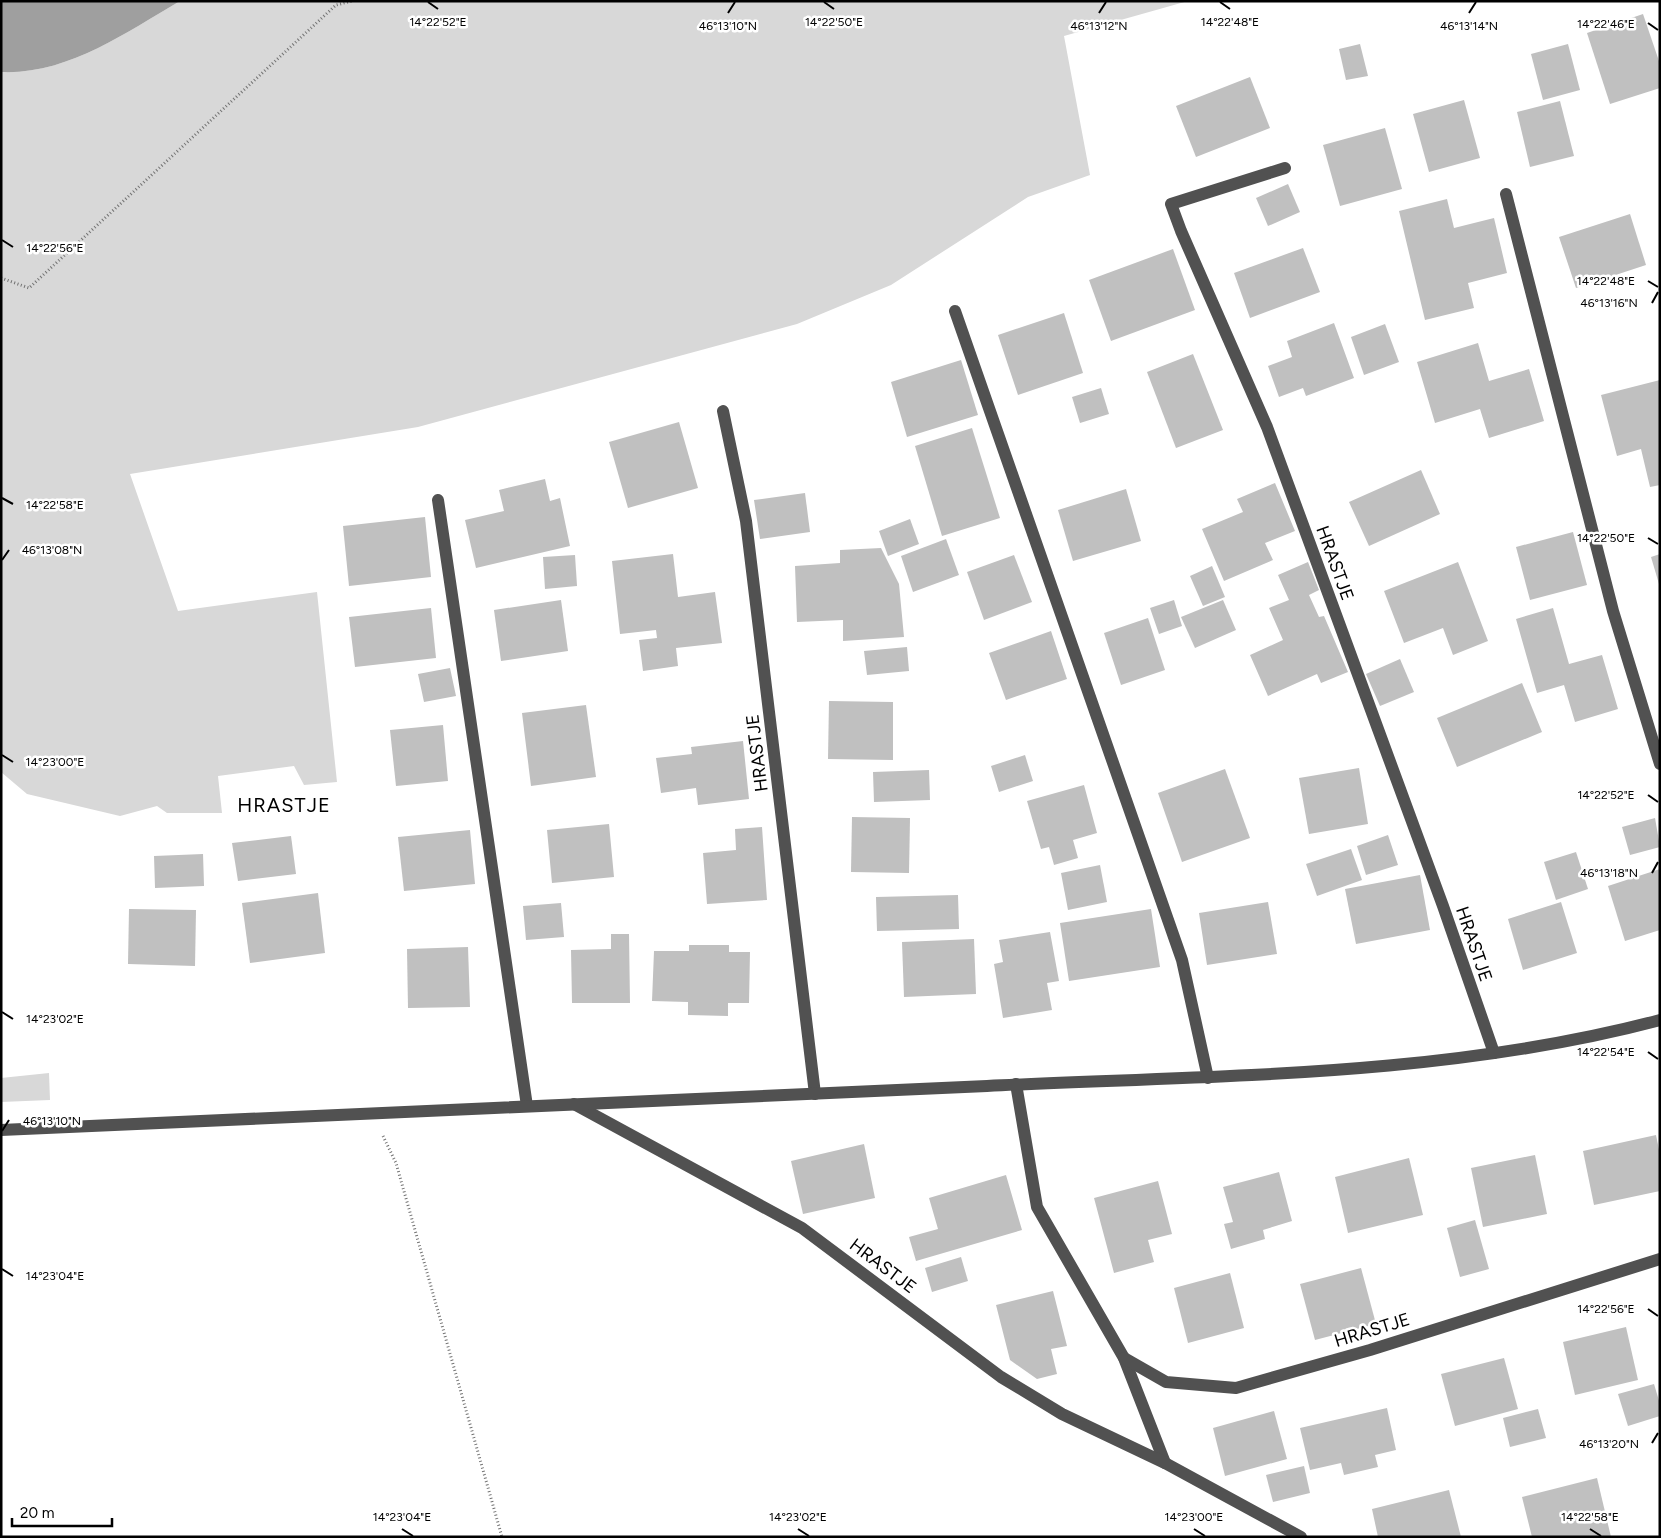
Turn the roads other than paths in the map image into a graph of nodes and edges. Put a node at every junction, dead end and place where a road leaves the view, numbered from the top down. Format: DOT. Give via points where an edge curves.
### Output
graph roads {
  1 [pos="1285,168"];
  2 [pos="1506,194"];
  3 [pos="955,311"];
  4 [pos="723,411"];
  5 [pos="438,500"];
  6 [pos="1660,764"];
  7 [pos="1660,1020"];
  8 [pos="1494,1053"];
  9 [pos="1208,1078"];
  10 [pos="1016,1084"];
  11 [pos="815,1094"];
  12 [pos="574,1104"];
  13 [pos="527,1106"];
  14 [pos="1,1130"];
  15 [pos="1660,1259"];
  16 [pos="1124,1358"];
  17 [pos="1165,1463"];
  18 [pos="1301,1537"];
  1 -- 8 [label="street, HRASTJE" via="1171,204 1267,427"];
  2 -- 6 [label="street" via="1613,611"];
  3 -- 9 [label="street" via="1182,960"];
  4 -- 11 [label="street, HRASTJE" via="746,521"];
  5 -- 13 [label="street"];
  7 -- 8 [label="street" via="1619,1031"];
  8 -- 9 [label="street" via="1389,1065"];
  9 -- 10 [label="street"];
  10 -- 11 [label="street"];
  10 -- 16 [label="street" via="1037,1207"];
  11 -- 12 [label="street"];
  12 -- 13 [label="street"];
  12 -- 17 [label="street, HRASTJE" via="802,1228 1001,1377 1062,1414"];
  13 -- 14 [label="street"];
  15 -- 16 [label="street, HRASTJE" via="1370,1350 1236,1388 1166,1382"];
  16 -- 17 [label="street"];
  17 -- 18 [label="street, HRASTJE"];
}
